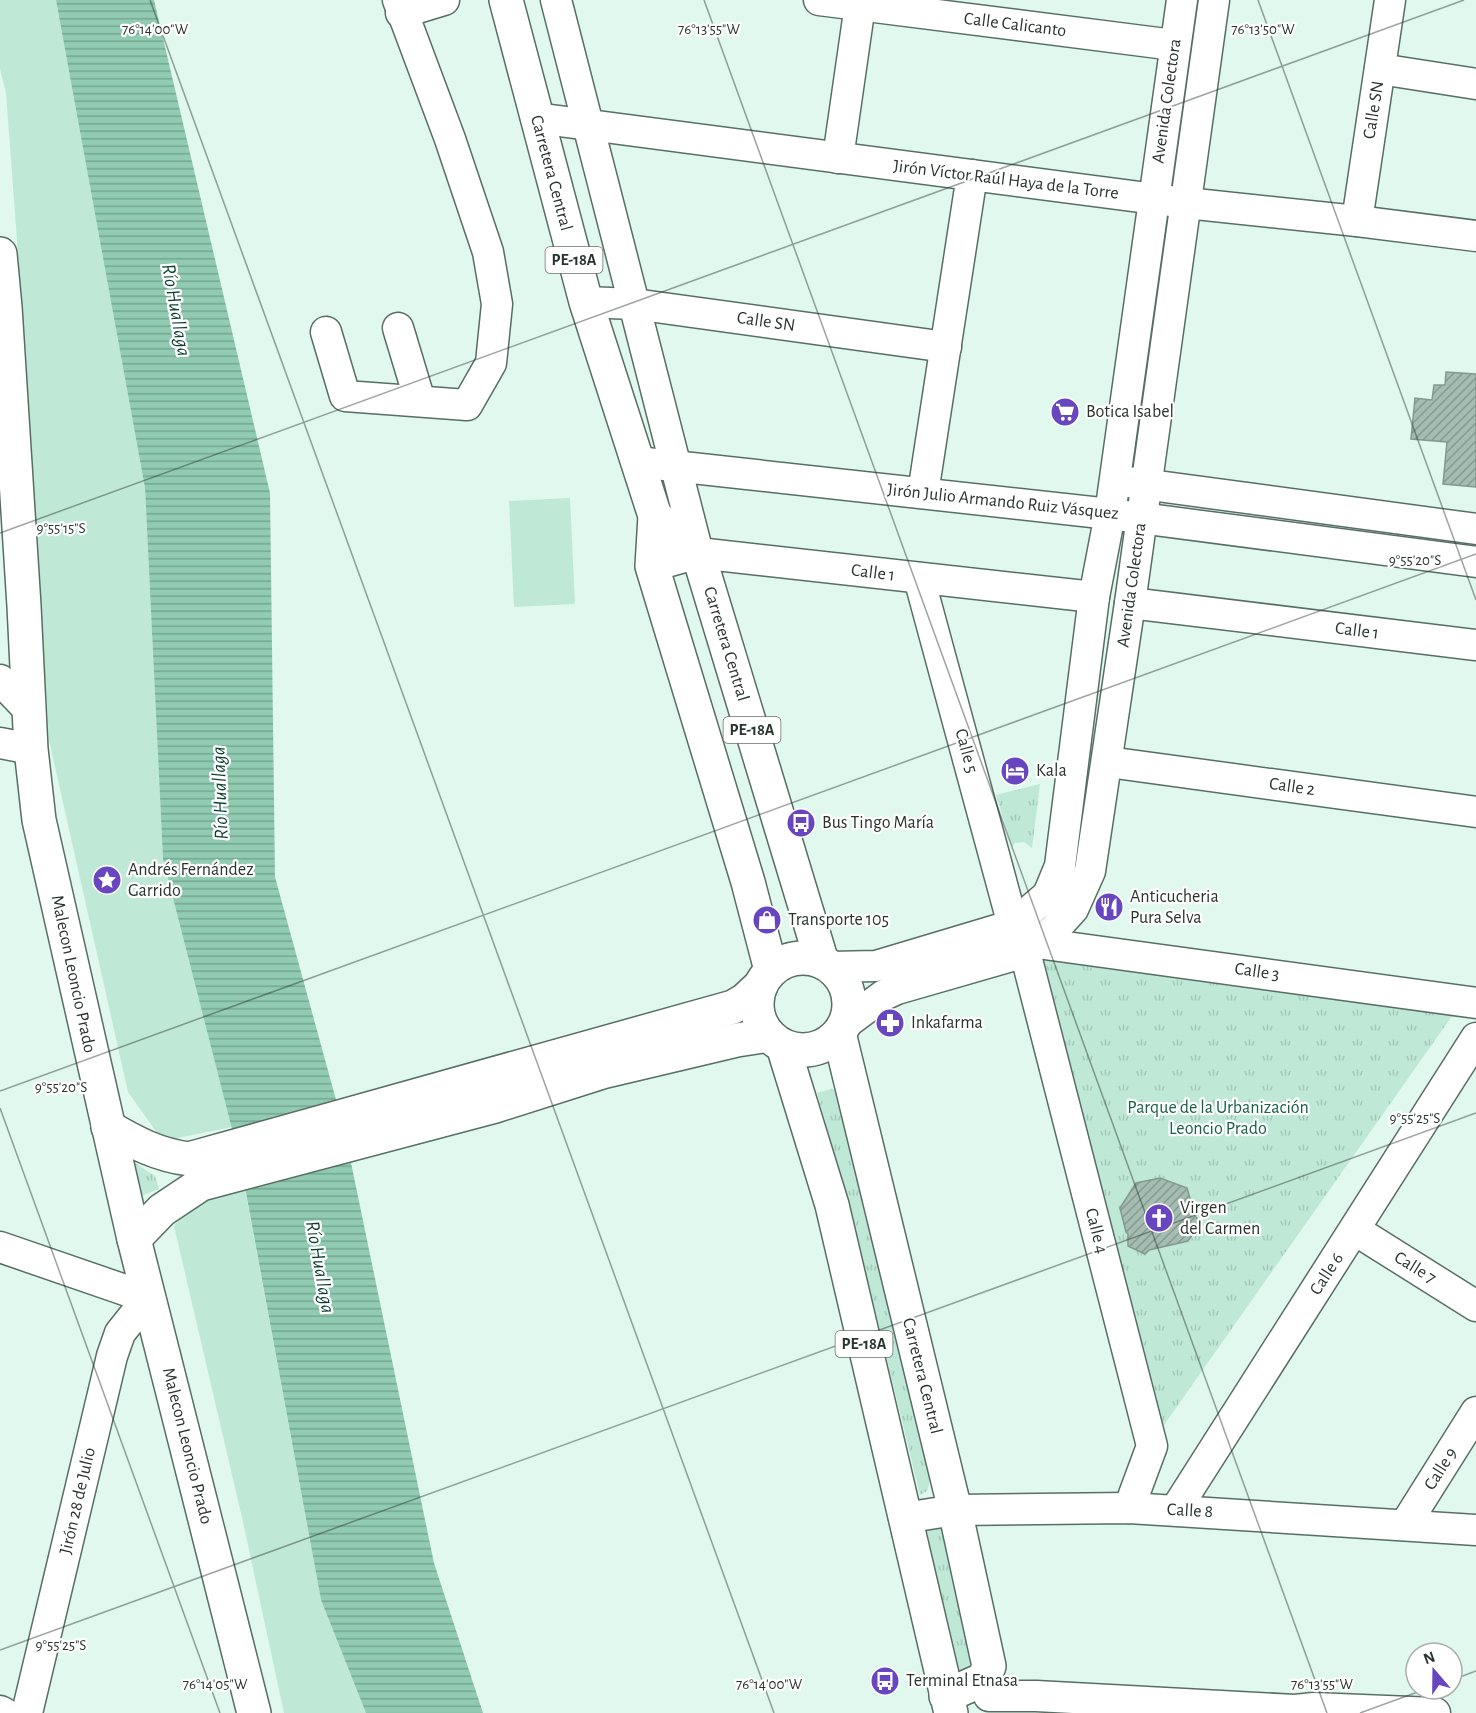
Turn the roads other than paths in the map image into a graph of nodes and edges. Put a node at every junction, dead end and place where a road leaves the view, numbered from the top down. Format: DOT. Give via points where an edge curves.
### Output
graph roads {
  1 [pos="444,0"];
  2 [pos="506,0"];
  3 [pos="556,0"];
  4 [pos="819,0"];
  5 [pos="1182,0"];
  6 [pos="1214,0"];
  7 [pos="1390,0"];
  8 [pos="860,5"];
  9 [pos="400,6"];
  10 [pos="1174,45"];
  11 [pos="1380,69"];
  12 [pos="1476,84"];
  13 [pos="536,118"];
  14 [pos="587,125"];
  15 [pos="838,158"];
  16 [pos="972,175"];
  17 [pos="1153,199"];
  18 [pos="1186,203"];
  19 [pos="1357,221"];
  20 [pos="1476,236"];
  21 [pos="0,254"];
  22 [pos="0,259"];
  23 [pos="585,302"];
  24 [pos="634,304"];
  25 [pos="398,328"];
  26 [pos="326,332"];
  27 [pos="946,347"];
  28 [pos="420,401"];
  29 [pos="637,462"];
  30 [pos="676,466"];
  31 [pos="1115,480"];
  32 [pos="1146,486"];
  33 [pos="923,493"];
  34 [pos="1110,514"];
  35 [pos="655,516"];
  36 [pos="1141,518"];
  37 [pos="9,519"];
  38 [pos="1431,523"];
  39 [pos="1476,529"];
  40 [pos="698,553"];
  41 [pos="1424,554"];
  42 [pos="1476,562"];
  43 [pos="652,566"];
  44 [pos="919,578"];
  45 [pos="1095,597"];
  46 [pos="1130,603"];
  47 [pos="1476,645"];
  48 [pos="0,680"];
  49 [pos="29,710"];
  50 [pos="16,746"];
  51 [pos="1108,762"];
  52 [pos="1476,812"];
  53 [pos="1013,925"];
  54 [pos="1031,948"];
  55 [pos="826,964"];
  56 [pos="766,978"];
  57 [pos="1476,1003"];
  58 [pos="842,1028"];
  59 [pos="1476,1038"];
  60 [pos="776,1041"];
  61 [pos="494,1091"];
  62 [pos="108,1127"];
  63 [pos="195,1172"];
  64 [pos="1355,1230"];
  65 [pos="134,1239"];
  66 [pos="0,1247"];
  67 [pos="148,1298"];
  68 [pos="1476,1306"];
  69 [pos="1476,1412"];
  70 [pos="1129,1508"];
  71 [pos="1176,1509"];
  72 [pos="955,1510"];
  73 [pos="904,1518"];
  74 [pos="1405,1526"];
  75 [pos="1476,1530"];
  76 [pos="989,1696"];
  77 [pos="949,1705"];
  78 [pos="0,1712"];
  79 [pos="4,1713"];
  80 [pos="27,1713"];
  81 [pos="254,1713"];
  82 [pos="1435,1713"];
  1 -- 9 [label="street"];
  2 -- 13 [label="main road, Carretera Central / PE-18A"];
  3 -- 14 [label="street"];
  4 -- 8 [label="street, Calle Calicanto"];
  5 -- 10 [label="street, Avenida Colectora"];
  6 -- 18 [label="street, Avenida Colectora"];
  7 -- 11 [label="street, Calle SN"];
  8 -- 10 [label="street, Calle Calicanto"];
  8 -- 15 [label="street"];
  9 -- 28 [label="street" via="488,252 497,304 491,363 467,405"];
  10 -- 17 [label="street, Avenida Colectora"];
  11 -- 12 [label="street"];
  11 -- 19 [label="street, Calle SN"];
  13 -- 14 [label="street, Jirón Víctor Raúl Haya de la Torre"];
  13 -- 23 [label="main road, Carretera Central / PE-18A"];
  14 -- 15 [label="street, Jirón Víctor Raúl Haya de la Torre"];
  14 -- 24 [label="street"];
  15 -- 16 [label="street, Jirón Víctor Raúl Haya de la Torre"];
  16 -- 17 [label="street, Jirón Víctor Raúl Haya de la Torre"];
  16 -- 27 [label="street"];
  17 -- 18 [label="street, Jirón Víctor Raúl Haya de la Torre"];
  17 -- 31 [label="street, Avenida Colectora"];
  18 -- 19 [label="street, Jirón Víctor Raúl Haya de la Torre"];
  18 -- 32 [label="street, Avenida Colectora"];
  19 -- 20 [label="street, Jirón Víctor Raúl Haya de la Torre"];
  21 -- 22 [label="main road, Malecon Leoncio Prado"];
  22 -- 37 [label="main road, Malecon Leoncio Prado"];
  23 -- 24 [label="street, Calle SN"];
  23 -- 29 [label="main road, Carretera Central / PE-18A"];
  24 -- 27 [label="street, Calle SN"];
  24 -- 30 [label="street"];
  25 -- 28 [label="street"];
  26 -- 28 [label="street" via="345,396"];
  27 -- 33 [label="street"];
  29 -- 30 [label="street, Jirón Julio Armando Ruiz Vásquez"];
  29 -- 35 [label="main road, Carretera Central / PE-18A"];
  30 -- 33 [label="street, Jirón Julio Armando Ruiz Vásquez"];
  30 -- 40 [label="street"];
  31 -- 32 [label="street, Jirón Julio Armando Ruiz Vásquez"];
  31 -- 34 [label="street, Avenida Colectora"];
  32 -- 36 [label="street, Avenida Colectora"];
  32 -- 38 [label="street, Jirón Julio Armando Ruiz Vásquez"];
  33 -- 34 [label="street, Jirón Julio Armando Ruiz Vásquez"];
  34 -- 36 [label="street, Jirón Julio Armando Ruiz Vásquez"];
  34 -- 45 [label="street, Avenida Colectora"];
  35 -- 40 [label="main road"];
  35 -- 43 [label="main road, Carretera Central / PE-18A"];
  36 -- 41 [label="street, Jirón Julio Armando Ruiz Vásquez"];
  36 -- 46 [label="street, Avenida Colectora"];
  37 -- 49 [label="main road, Malecon Leoncio Prado"];
  38 -- 39 [label="street, Jirón Julio Armando Ruiz Vásquez"];
  38 -- 41 [label="street"];
  40 -- 43 [label="street, Calle 1"];
  40 -- 44 [label="street, Calle 1"];
  40 -- 55 [label="main road, Carretera Central / PE-18A"];
  41 -- 42 [label="street, Jirón Julio Armando Ruiz Vásquez"];
  43 -- 56 [label="main road, Carretera Central / PE-18A" via="748,882"];
  44 -- 45 [label="street, Calle 1"];
  44 -- 53 [label="street, Calle 5"];
  45 -- 53 [label="street, Avenida Colectora" via="1060,866 1048,895"];
  46 -- 47 [label="street, Calle 1"];
  46 -- 51 [label="street, Avenida Colectora"];
  48 -- 49 [label="street"];
  49 -- 50 [label="main road, Malecon Leoncio Prado"];
  50 -- 62 [label="main road, Malecon Leoncio Prado" via="39,820"];
  51 -- 52 [label="street, Calle 2"];
  51 -- 54 [label="street, Avenida Colectora" via="1090,871 1073,909"];
  53 -- 55 [label="street, Avenida Colectora" via="876,966"];
  54 -- 57 [label="street, Calle 3"];
  54 -- 58 [label="street, Avenida Colectora" via="897,989"];
  54 -- 70 [label="street, Calle 4" via="1152,1446"];
  55 -- 56 [label="main road" via="805,958 787,961"];
  55 -- 58 [label="main road" via="842,978 848,993 849,1008"];
  56 -- 60 [label="main road" via="756,1002 759,1020"];
  56 -- 61 [label="main road" via="733,1007"];
  58 -- 60 [label="main road" via="828,1043 814,1049 798,1050"];
  58 -- 72 [label="main road, Carretera Central / PE-18A"];
  59 -- 64 [label="street, Calle 6"];
  60 -- 61 [label="main road" via="737,1040 602,1072"];
  60 -- 73 [label="main road, PE-18A" via="832,1205"];
  61 -- 63 [label="main road"];
  62 -- 63 [label="main road"];
  62 -- 65 [label="main road, Malecon Leoncio Prado"];
  63 -- 65 [label="main road"];
  64 -- 68 [label="street, Calle 7"];
  64 -- 71 [label="street, Calle 6"];
  65 -- 67 [label="main road, Malecon Leoncio Prado"];
  66 -- 67 [label="street"];
  67 -- 80 [label="street, Jirón 28 de Julio" via="120,1333 112,1356"];
  67 -- 81 [label="main road, Malecon Leoncio Prado"];
  69 -- 74 [label="street, Calle 9"];
  70 -- 71 [label="street, Calle 8"];
  70 -- 72 [label="street, Calle 8"];
  71 -- 74 [label="street, Calle 8"];
  72 -- 73 [label="street, Calle 8"];
  72 -- 76 [label="main road, Carretera Central / PE-18A" via="989,1666"];
  73 -- 77 [label="main road, PE-18A"];
  74 -- 75 [label="street, Calle 8"];
  76 -- 77 [label="main road, PE-18A"];
  76 -- 82 [label="street"];
  78 -- 79 [label="street"];
}
